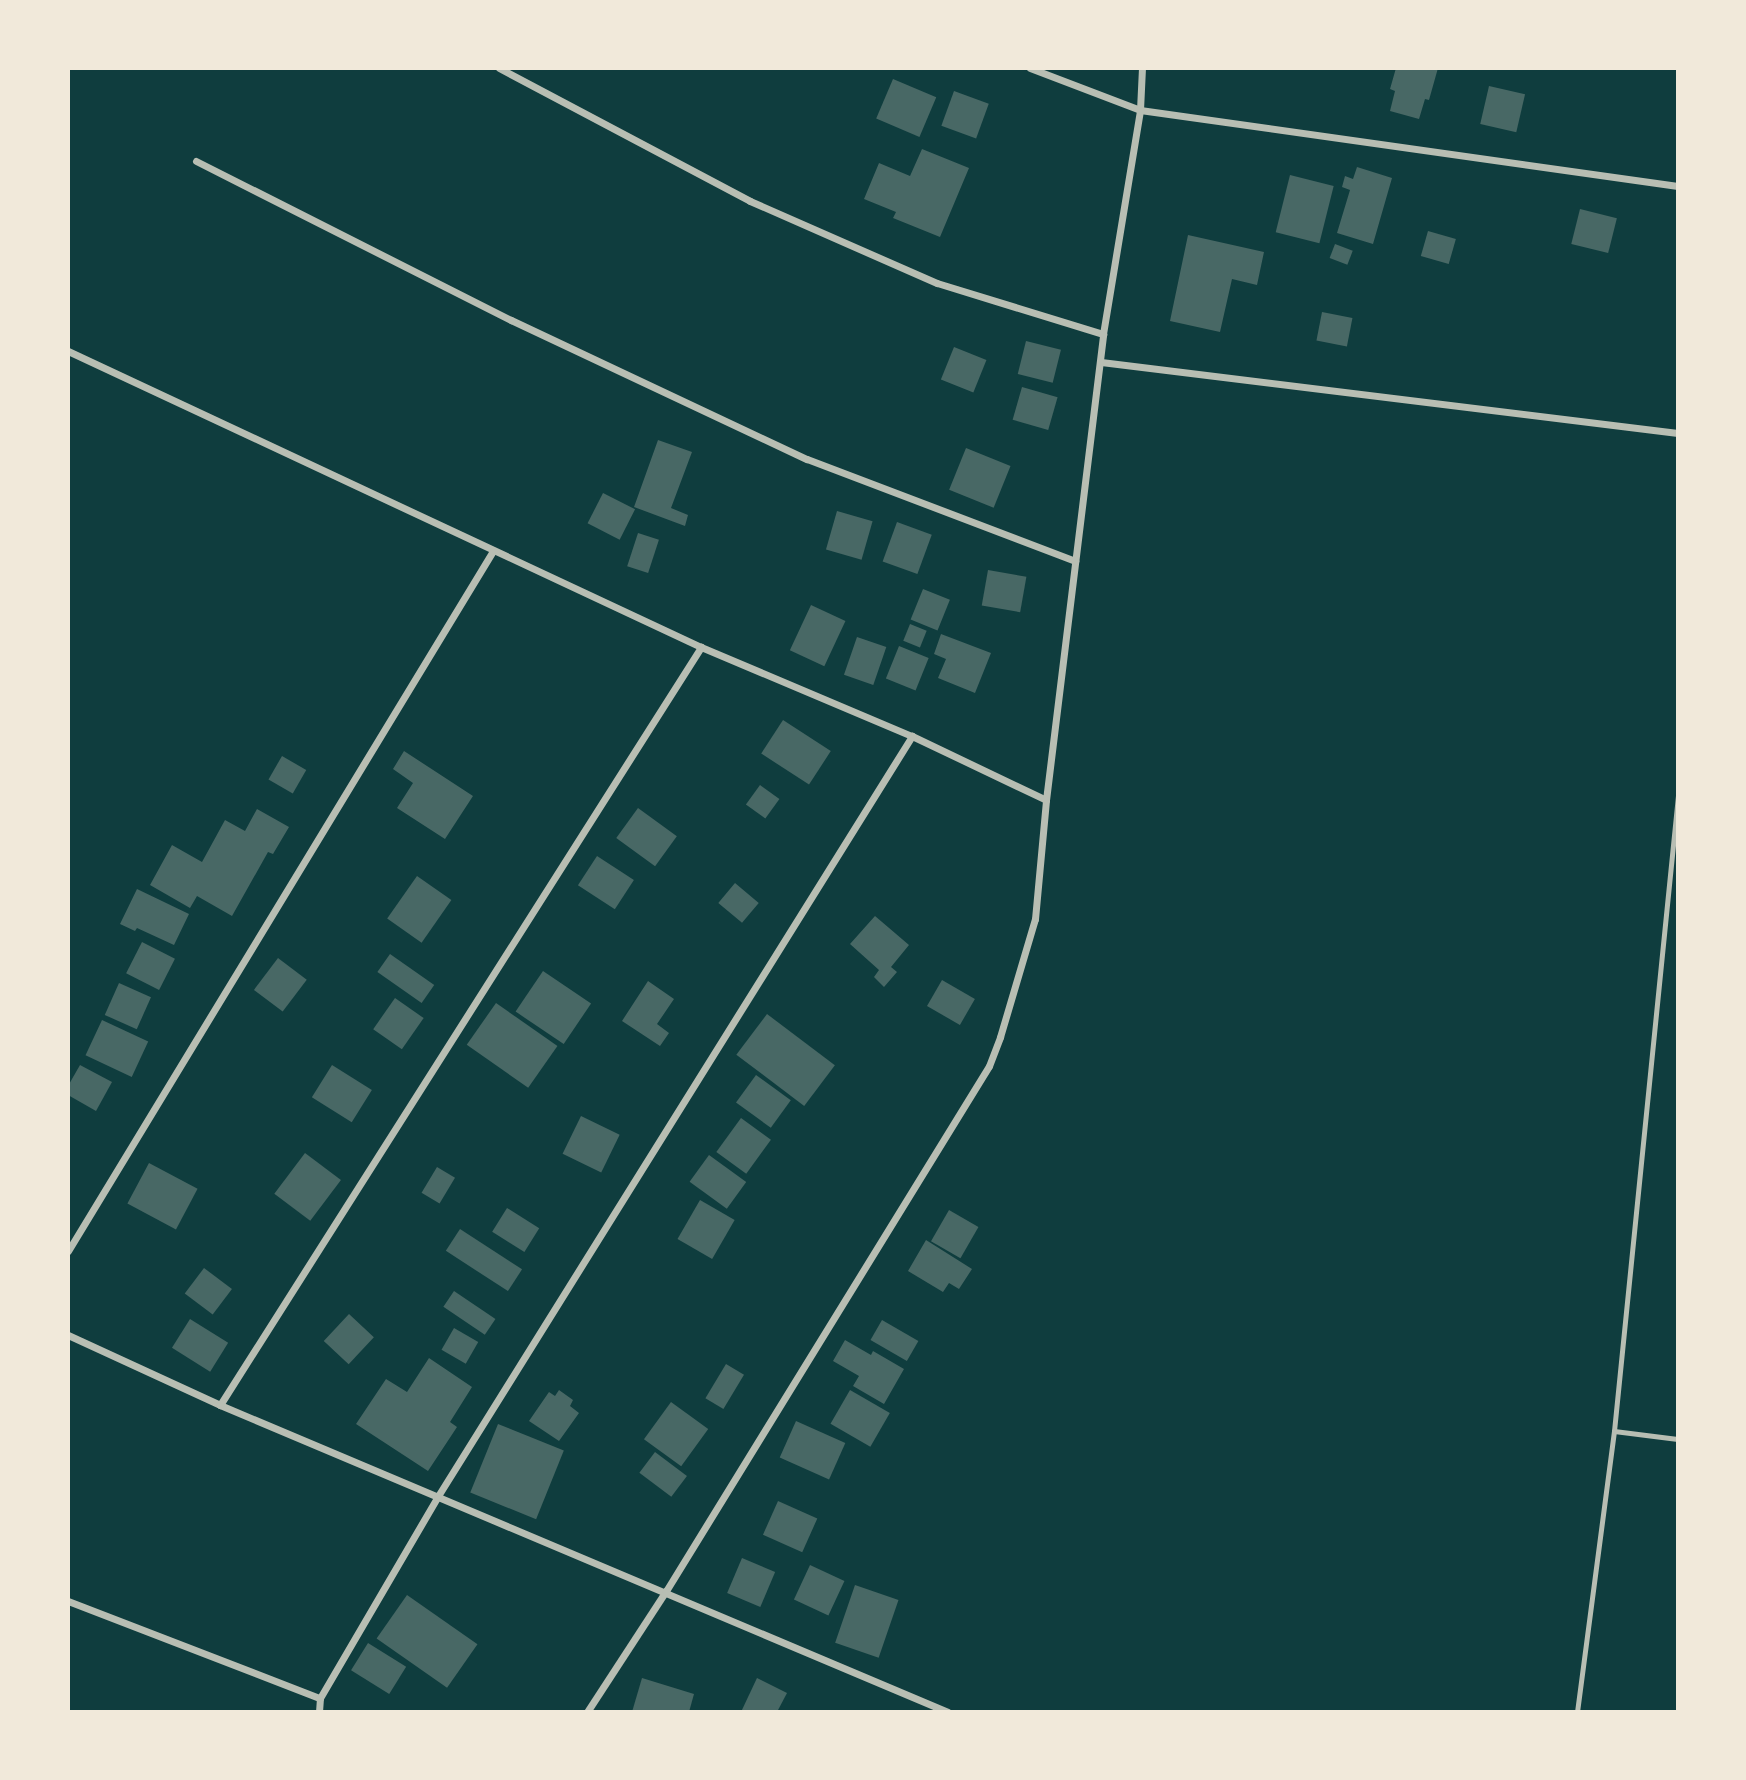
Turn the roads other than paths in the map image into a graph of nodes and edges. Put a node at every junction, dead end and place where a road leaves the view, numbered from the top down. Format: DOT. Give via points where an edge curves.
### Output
graph roads {
  1 [pos="499,68"];
  2 [pos="1030,68"];
  3 [pos="1142,68"];
  4 [pos="1140,110"];
  5 [pos="197,161"];
  6 [pos="1678,186"];
  7 [pos="1103,334"];
  8 [pos="68,351"];
  9 [pos="1101,362"];
  10 [pos="1678,433"];
  11 [pos="493,551"];
  12 [pos="1075,561"];
  13 [pos="701,647"];
  14 [pos="912,736"];
  15 [pos="1678,795"];
  16 [pos="1046,800"];
  17 [pos="68,1251"];
  18 [pos="68,1335"];
  19 [pos="220,1405"];
  20 [pos="1614,1431"];
  21 [pos="1678,1439"];
  22 [pos="438,1496"];
  23 [pos="666,1591"];
  24 [pos="68,1601"];
  25 [pos="320,1698"];
  26 [pos="319,1712"];
  27 [pos="587,1712"];
  28 [pos="948,1712"];
  29 [pos="1577,1712"];
  1 -- 7 [label="street" via="750,201 925,278"];
  2 -- 4 [label="street"];
  3 -- 4 [label="street"];
  4 -- 6 [label="street"];
  4 -- 7 [label="street"];
  5 -- 12 [label="street" via="511,320 807,459"];
  7 -- 9 [label="street"];
  8 -- 11 [label="street"];
  9 -- 10 [label="street"];
  9 -- 12 [label="street"];
  11 -- 13 [label="street"];
  11 -- 17 [label="street"];
  12 -- 16 [label="street"];
  13 -- 14 [label="street"];
  13 -- 19 [label="street"];
  14 -- 16 [label="street"];
  14 -- 22 [label="street"];
  15 -- 20 [label="lane"];
  16 -- 23 [label="street" via="1035,919 989,1066"];
  18 -- 19 [label="street"];
  19 -- 22 [label="street"];
  20 -- 21 [label="lane"];
  20 -- 29 [label="lane"];
  22 -- 23 [label="street"];
  22 -- 25 [label="street"];
  23 -- 27 [label="street"];
  23 -- 28 [label="street"];
  24 -- 25 [label="street"];
  25 -- 26 [label="street"];
}
